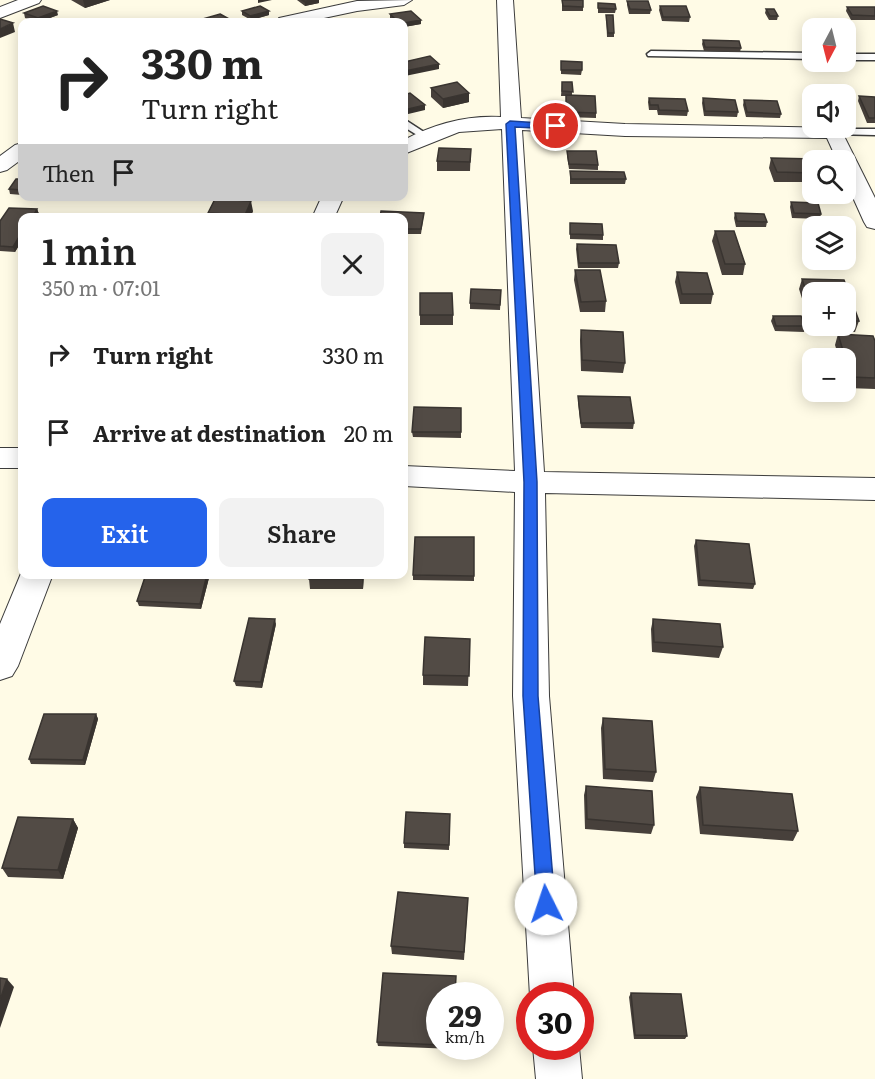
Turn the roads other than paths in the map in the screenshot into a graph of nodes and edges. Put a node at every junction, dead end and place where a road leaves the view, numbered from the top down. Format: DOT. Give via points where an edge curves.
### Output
graph roads {
  1 [pos="33,0"];
  2 [pos="404,0"];
  3 [pos="505,0"];
  4 [pos="0,13"];
  5 [pos="303,18"];
  6 [pos="651,54"];
  7 [pos="802,56"];
  8 [pos="856,57"];
  9 [pos="875,57"];
  10 [pos="510,124"];
  11 [pos="408,125"];
  12 [pos="802,132"];
  13 [pos="856,132"];
  14 [pos="875,132"];
  15 [pos="426,136"];
  16 [pos="837,138"];
  17 [pos="408,146"];
  18 [pos="18,152"];
  19 [pos="0,166"];
  20 [pos="875,222"];
  21 [pos="0,458"];
  22 [pos="18,458"];
  23 [pos="408,476"];
  24 [pos="530,482"];
  25 [pos="875,489"];
  26 [pos="35,579"];
  27 [pos="0,666"];
  28 [pos="551,982"];
  29 [pos="557,1060"];
  30 [pos="559,1079"];
  1 -- 4 [label="street"];
  2 -- 5 [label="street"];
  3 -- 10 [label="street"];
  6 -- 7 [label="lane"];
  8 -- 9 [label="lane"];
  10 -- 12 [label="street"];
  10 -- 15 [label="street" via="469,122"];
  10 -- 24 [label="street"];
  11 -- 15 [label="lane"];
  13 -- 14 [label="lane"];
  15 -- 17 [label="street"];
  16 -- 20 [label="street"];
  18 -- 19 [label="street"];
  21 -- 22 [label="street"];
  23 -- 24 [label="street"];
  24 -- 25 [label="street"];
  24 -- 28 [label="street" via="531,696"];
  26 -- 27 [label="street"];
  29 -- 30 [label="street"];
}
